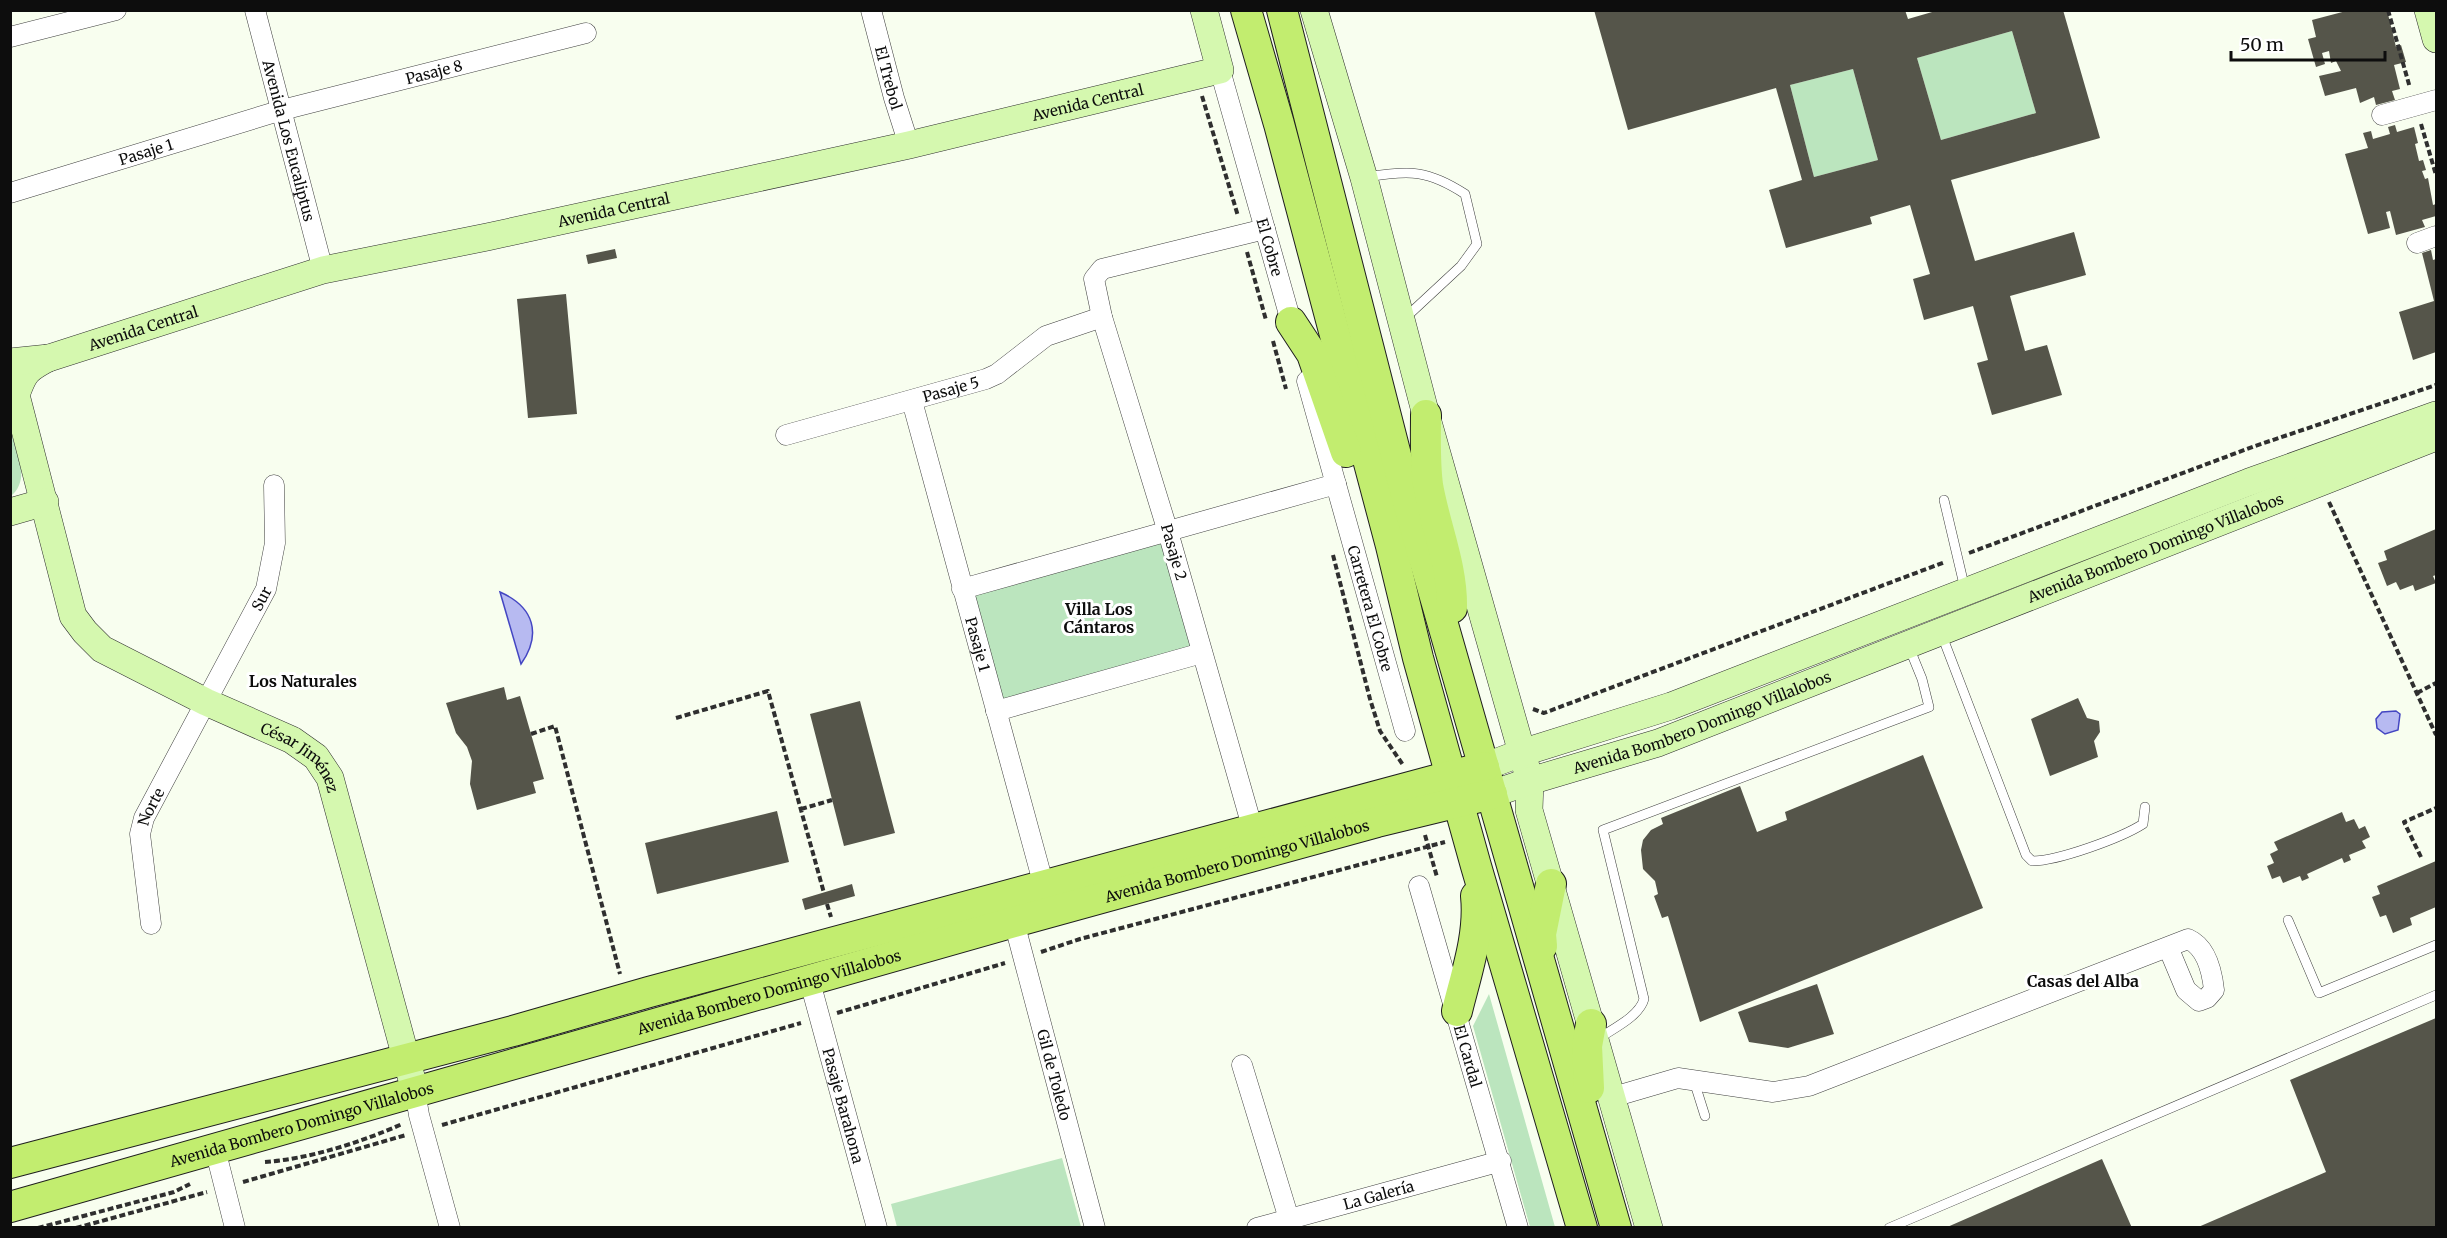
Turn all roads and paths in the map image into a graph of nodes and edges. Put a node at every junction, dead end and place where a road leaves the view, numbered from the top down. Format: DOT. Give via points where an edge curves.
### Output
graph roads {
  1 [pos="116,10"];
  2 [pos="255,10"];
  3 [pos="871,10"];
  4 [pos="1204,10"];
  5 [pos="1246,10"];
  6 [pos="1282,10"];
  7 [pos="1314,10"];
  8 [pos="2428,10"];
  9 [pos="586,33"];
  10 [pos="10,37"];
  11 [pos="2436,39"];
  12 [pos="1220,70"];
  13 [pos="2436,100"];
  14 [pos="282,110"];
  15 [pos="2382,115"];
  16 [pos="909,145"];
  17 [pos="1364,178"];
  18 [pos="10,193"];
  19 [pos="1265,229"];
  20 [pos="2436,236"];
  21 [pos="2417,243"];
  22 [pos="323,270"];
  23 [pos="1102,316"];
  24 [pos="1402,320"];
  25 [pos="1291,322"];
  26 [pos="49,358"];
  27 [pos="10,362"];
  28 [pos="2436,385"];
  29 [pos="14,389"];
  30 [pos="912,401"];
  31 [pos="1426,415"];
  32 [pos="2436,415"];
  33 [pos="786,435"];
  34 [pos="2436,437"];
  35 [pos="2320,482"];
  36 [pos="1336,484"];
  37 [pos="274,485"];
  38 [pos="1944,500"];
  39 [pos="45,502"];
  40 [pos="10,512"];
  41 [pos="1168,532"];
  42 [pos="1391,546"];
  43 [pos="2119,547"];
  44 [pos="1957,558"];
  45 [pos="962,589"];
  46 [pos="1965,591"];
  47 [pos="1903,631"];
  48 [pos="1940,632"];
  49 [pos="1447,638"];
  50 [pos="1202,653"];
  51 [pos="2436,683"];
  52 [pos="2417,693"];
  53 [pos="206,702"];
  54 [pos="1527,706"];
  55 [pos="996,711"];
  56 [pos="676,718"];
  57 [pos="1405,731"];
  58 [pos="531,734"];
  59 [pos="2436,735"];
  60 [pos="1521,753"];
  61 [pos="1488,781"];
  62 [pos="1530,781"];
  63 [pos="1456,790"];
  64 [pos="832,800"];
  65 [pos="2145,807"];
  66 [pos="2436,808"];
  67 [pos="801,809"];
  68 [pos="1253,830"];
  69 [pos="1455,839"];
  70 [pos="2421,857"];
  71 [pos="1476,866"];
  72 [pos="1551,884"];
  73 [pos="1044,886"];
  74 [pos="1419,886"];
  75 [pos="824,893"];
  76 [pos="827,904"];
  77 [pos="2288,920"];
  78 [pos="1014,922"];
  79 [pos="151,924"];
  80 [pos="833,924"];
  81 [pos="2436,945"];
  82 [pos="2168,947"];
  83 [pos="1023,958"];
  84 [pos="1544,973"];
  85 [pos="810,982"];
  86 [pos="623,984"];
  87 [pos="2436,995"];
  88 [pos="1457,1011"];
  89 [pos="821,1018"];
  90 [pos="1593,1032"];
  91 [pos="407,1059"];
  92 [pos="1242,1065"];
  93 [pos="1694,1080"];
  94 [pos="415,1091"];
  95 [pos="1613,1097"];
  96 [pos="1705,1116"];
  97 [pos="423,1130"];
  98 [pos="215,1149"];
  99 [pos="1595,1152"];
  100 [pos="1501,1161"];
  101 [pos="10,1163"];
  102 [pos="225,1187"];
  103 [pos="10,1207"];
  104 [pos="1289,1219"];
  105 [pos="76,1227"];
  106 [pos="235,1227"];
  107 [pos="450,1227"];
  108 [pos="877,1227"];
  109 [pos="1095,1227"];
  110 [pos="1257,1227"];
  111 [pos="1518,1227"];
  112 [pos="1582,1227"];
  113 [pos="1616,1227"];
  114 [pos="1636,1227"];
  115 [pos="1649,1227"];
  116 [pos="1889,1227"];
  1 -- 10 [label="street"];
  2 -- 14 [label="street, Avenida Los Eucaliptus"];
  3 -- 16 [label="street, El Trebol"];
  4 -- 12 [label="street, El Cobre"];
  5 -- 42 [label="main road"];
  6 -- 49 [label="main road" via="1409,506"];
  7 -- 17 [label="street"];
  8 -- 11 [label="street"];
  9 -- 14 [label="street, Pasaje 8"];
  12 -- 16 [label="street, Avenida Central"];
  12 -- 19 [label="street, El Cobre"];
  13 -- 15 [label="street"];
  14 -- 18 [label="street, Pasaje 1"];
  14 -- 22 [label="street, Avenida Los Eucaliptus"];
  16 -- 22 [label="street, Avenida Central"];
  17 -- 24 [label="street"];
  17 -- 24 [label="lane" via="1411,173 1437,177 1465,194 1477,244 1461,266"];
  19 -- 23 [label="street, Pasaje 2" via="1102,269 1094,283"];
  19 -- 25 [label="street, El Cobre"];
  20 -- 21 [label="street"];
  22 -- 26 [label="street, Avenida Central"];
  23 -- 30 [label="street, Pasaje 5" via="1046,336 992,377"];
  23 -- 41 [label="street, Pasaje 2"];
  24 -- 31 [label="street"];
  25 -- 36 [label="street, El Cobre"];
  25 -- 42 [label="main road" via="1312,354 1369,515"];
  26 -- 27 [label="street, Avenida Central"];
  26 -- 29 [label="street, César Jiménez" via="29,368"];
  28 -- 44 [label="path" via="2255,446"];
  29 -- 39 [label="street, César Jiménez"];
  30 -- 33 [label="street, Pasaje 5"];
  30 -- 45 [label="street, Pasaje 1"];
  31 -- 49 [label="main road" via="1428,483 1452,590"];
  31 -- 60 [label="street"];
  32 -- 43 [label="street, Avenida Bombero Domingo Villalobos" via="2249,482"];
  34 -- 35 [label="street, Avenida Bombero Domingo Villalobos"];
  35 -- 43 [label="street, Avenida Bombero Domingo Villalobos"];
  35 -- 52 [label="path"];
  36 -- 41 [label="street"];
  36 -- 57 [label="street, Carretera El Cobre"];
  37 -- 53 [label="street, Sur" via="276,543 267,588"];
  38 -- 44 [label="lane"];
  39 -- 40 [label="street"];
  39 -- 53 [label="street, César Jiménez" via="73,616 85,632 102,648"];
  41 -- 45 [label="street"];
  41 -- 50 [label="street, Pasaje 2"];
  42 -- 63 [label="main road"];
  43 -- 46 [label="street, Avenida Bombero Domingo Villalobos"];
  43 -- 48 [label="street, Avenida Bombero Domingo Villalobos"];
  44 -- 46 [label="lane"];
  44 -- 54 [label="path" via="1544,713"];
  45 -- 55 [label="street, Pasaje 1"];
  46 -- 47 [label="street, Avenida Bombero Domingo Villalobos"];
  47 -- 48 [label="street, Avenida Bombero Domingo Villalobos"];
  47 -- 60 [label="street, Avenida Bombero Domingo Villalobos" via="1748,675 1671,706"];
  47 -- 62 [label="street, Avenida Bombero Domingo Villalobos" via="1658,743"];
  47 -- 90 [label="lane" via="1923,679 1929,707 1603,830 1644,999 1636,1013"];
  48 -- 65 [label="lane" via="2026,855 2032,861 2068,854 2132,831 2143,824"];
  49 -- 61 [label="main road"];
  50 -- 55 [label="street"];
  50 -- 68 [label="street, Pasaje 2"];
  51 -- 52 [label="path"];
  52 -- 59 [label="path"];
  53 -- 79 [label="street, Norte" via="144,818 140,834"];
  53 -- 91 [label="street, César Jiménez" via="292,740 316,757 330,778"];
  55 -- 73 [label="street, Pasaje 1"];
  56 -- 67 [label="path" via="768,691"];
  58 -- 86 [label="path" via="555,726"];
  60 -- 61 [label="street, Avenida Bombero Domingo Villalobos"];
  60 -- 62 [label="street"];
  61 -- 62 [label="street, Avenida Bombero Domingo Villalobos"];
  61 -- 63 [label="main road, Avenida Bombero Domingo Villalobos"];
  61 -- 84 [label="main road"];
  62 -- 72 [label="street" via="1529,810"];
  63 -- 68 [label="main road, Avenida Bombero Domingo Villalobos"];
  63 -- 71 [label="main road"];
  63 -- 78 [label="main road, Avenida Bombero Domingo Villalobos" via="1377,822"];
  64 -- 67 [label="path"];
  66 -- 70 [label="path" via="2404,822"];
  67 -- 75 [label="path"];
  68 -- 73 [label="main road, Avenida Bombero Domingo Villalobos"];
  69 -- 83 [label="path" via="1080,939"];
  71 -- 88 [label="main road" via="1477,922"];
  71 -- 112 [label="main road"];
  72 -- 84 [label="main road" via="1542,934"];
  72 -- 90 [label="street"];
  73 -- 91 [label="main road, Avenida Bombero Domingo Villalobos"];
  74 -- 88 [label="street, El Cardal"];
  76 -- 80 [label="path"];
  77 -- 81 [label="lane" via="2319,993"];
  78 -- 83 [label="street, Gil de Toledo"];
  78 -- 85 [label="main road, Avenida Bombero Domingo Villalobos"];
  82 -- 93 [label="street" via="1809,1086 1773,1092"];
  83 -- 89 [label="path"];
  83 -- 109 [label="street, Gil de Toledo"];
  84 -- 99 [label="main road"];
  85 -- 89 [label="street, Pasaje Barahona"];
  85 -- 94 [label="main road, Avenida Bombero Domingo Villalobos"];
  87 -- 116 [label="lane"];
  88 -- 100 [label="street, El Cardal"];
  89 -- 97 [label="path"];
  89 -- 108 [label="street, Pasaje Barahona"];
  90 -- 95 [label="street"];
  90 -- 99 [label="main road" via="1587,1046 1587,1074"];
  91 -- 94 [label="street, César Jiménez"];
  91 -- 101 [label="main road, Avenida Bombero Domingo Villalobos"];
  92 -- 104 [label="street"];
  93 -- 95 [label="street" via="1678,1078"];
  93 -- 96 [label="lane"];
  94 -- 97 [label="street, César Jiménez"];
  94 -- 98 [label="main road, Avenida Bombero Domingo Villalobos"];
  95 -- 115 [label="street"];
  97 -- 102 [label="path"];
  97 -- 107 [label="street, César Jiménez"];
  98 -- 102 [label="street"];
  98 -- 103 [label="main road, Avenida Bombero Domingo Villalobos"];
  99 -- 113 [label="main road"];
  99 -- 114 [label="main road"];
  100 -- 104 [label="street, La Galería"];
  100 -- 111 [label="street, El Cardal"];
  102 -- 105 [label="path"];
  102 -- 106 [label="street"];
  104 -- 110 [label="street, La Galería"];
}
